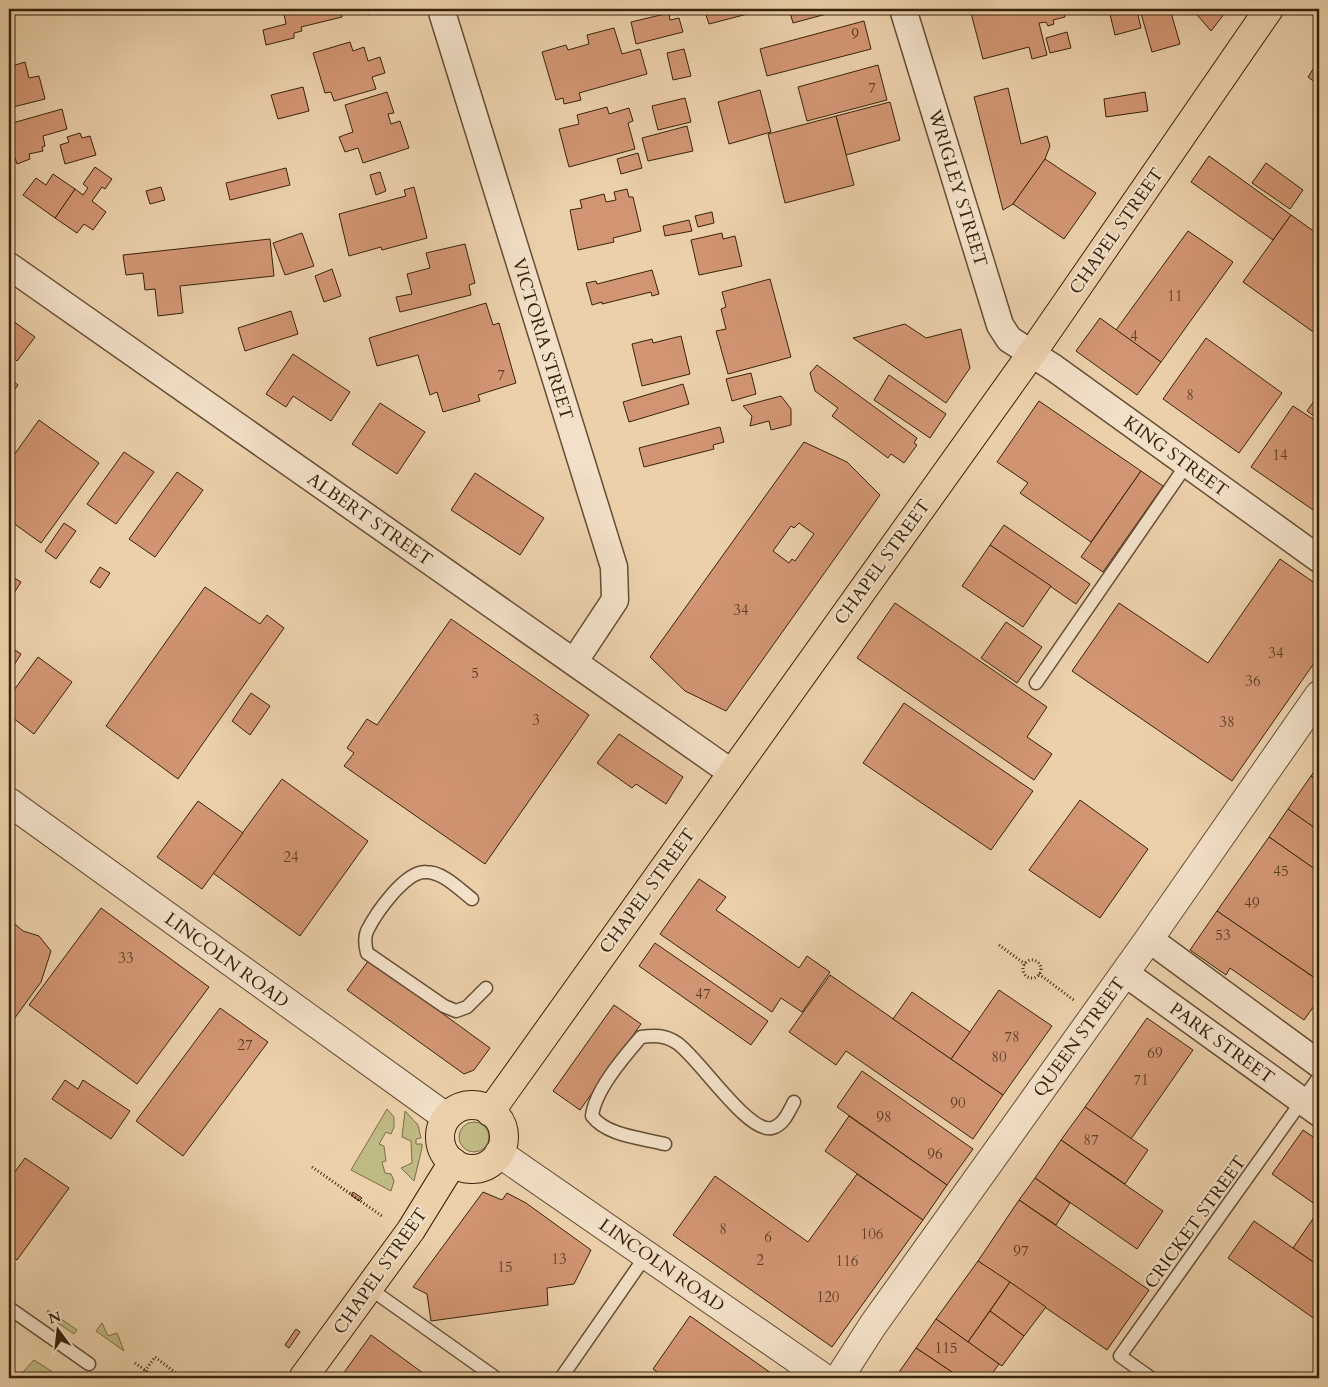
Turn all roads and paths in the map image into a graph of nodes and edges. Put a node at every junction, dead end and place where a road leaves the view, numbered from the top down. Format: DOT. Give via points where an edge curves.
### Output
graph roads {
  1 [pos="441,9"];
  2 [pos="903,9"];
  3 [pos="1269,9"];
  4 [pos="9,266"];
  5 [pos="1032,352"];
  6 [pos="1187,464"];
  7 [pos="1319,559"];
  8 [pos="574,662"];
  9 [pos="1036,683"];
  10 [pos="1319,695"];
  11 [pos="732,772"];
  12 [pos="9,802"];
  13 [pos="472,899"];
  14 [pos="1149,939"];
  15 [pos="999,945"];
  16 [pos="1025,964"];
  17 [pos="1125,972"];
  18 [pos="1039,974"];
  19 [pos="486,988"];
  20 [pos="1079,1002"];
  21 [pos="1319,1064"];
  22 [pos="1319,1077"];
  23 [pos="794,1102"];
  24 [pos="1311,1107"];
  25 [pos="490,1112"];
  26 [pos="446,1117"];
  27 [pos="665,1144"];
  28 [pos="500,1153"];
  29 [pos="453,1162"];
  30 [pos="312,1167"];
  31 [pos="382,1216"];
  32 [pos="647,1254"];
  33 [pos="369,1288"];
  34 [pos="9,1308"];
  35 [pos="135,1363"];
  36 [pos="89,1364"];
  37 [pos="145,1370"];
  38 [pos="177,1374"];
  39 [pos="156,1378"];
  40 [pos="303,1378"];
  41 [pos="496,1378"];
  42 [pos="561,1378"];
  43 [pos="824,1378"];
  44 [pos="840,1378"];
  45 [pos="1151,1378"];
  1 -- 8 [label="street, VICTORIA STREET" via="614,567 615,600"];
  2 -- 5 [label="street, WRIGLEY STREET" via="1000,325 1009,339"];
  3 -- 5 [label="highway, CHAPEL STREET"];
  4 -- 8 [label="street, ALBERT STREET"];
  5 -- 6 [label="street, KING STREET"];
  5 -- 11 [label="highway, CHAPEL STREET"];
  6 -- 7 [label="street, KING STREET"];
  6 -- 9 [label="lane"];
  8 -- 11 [label="street, ALBERT STREET"];
  10 -- 14 [label="street, QUEEN STREET"];
  11 -- 25 [label="highway, CHAPEL STREET"];
  12 -- 26 [label="street, LINCOLN ROAD"];
  13 -- 19 [label="lane" via="440,875 425,871 409,876 367,931 364,944 367,953 456,1011 467,1007"];
  14 -- 17 [label="street, QUEEN STREET"];
  14 -- 21 [label="street"];
  15 -- 16 [label="path"];
  16 -- 18 [label="path" via="1037,962"];
  16 -- 18 [label="path" via="1025,975 1034,978"];
  17 -- 24 [label="street, PARK STREET"];
  17 -- 44 [label="street, QUEEN STREET" via="873,1325"];
  18 -- 20 [label="path"];
  22 -- 24 [label="lane, CRICKET STREET"];
  23 -- 27 [label="lane" via="784,1120 772,1128 758,1126 677,1043 658,1035 641,1037 594,1103 592,1116 598,1124 613,1131"];
  24 -- 45 [label="lane, CRICKET STREET" via="1120,1356"];
  25 -- 26 [label="highway" via="477,1105 468,1105"];
  25 -- 28 [label="highway" via="502,1126"];
  26 -- 29 [label="highway" via="440,1130 441,1146"];
  28 -- 29 [label="highway" via="479,1168 469,1169"];
  28 -- 32 [label="street, LINCOLN ROAD"];
  29 -- 33 [label="highway, CHAPEL STREET"];
  30 -- 31 [label="path"];
  32 -- 42 [label="lane"];
  32 -- 43 [label="street, LINCOLN ROAD"];
  33 -- 40 [label="highway, CHAPEL STREET"];
  33 -- 41 [label="lane"];
  34 -- 36 [label="lane"];
  35 -- 37 [label="path"];
  37 -- 38 [label="path" via="155,1358"];
  37 -- 39 [label="path"];
}
